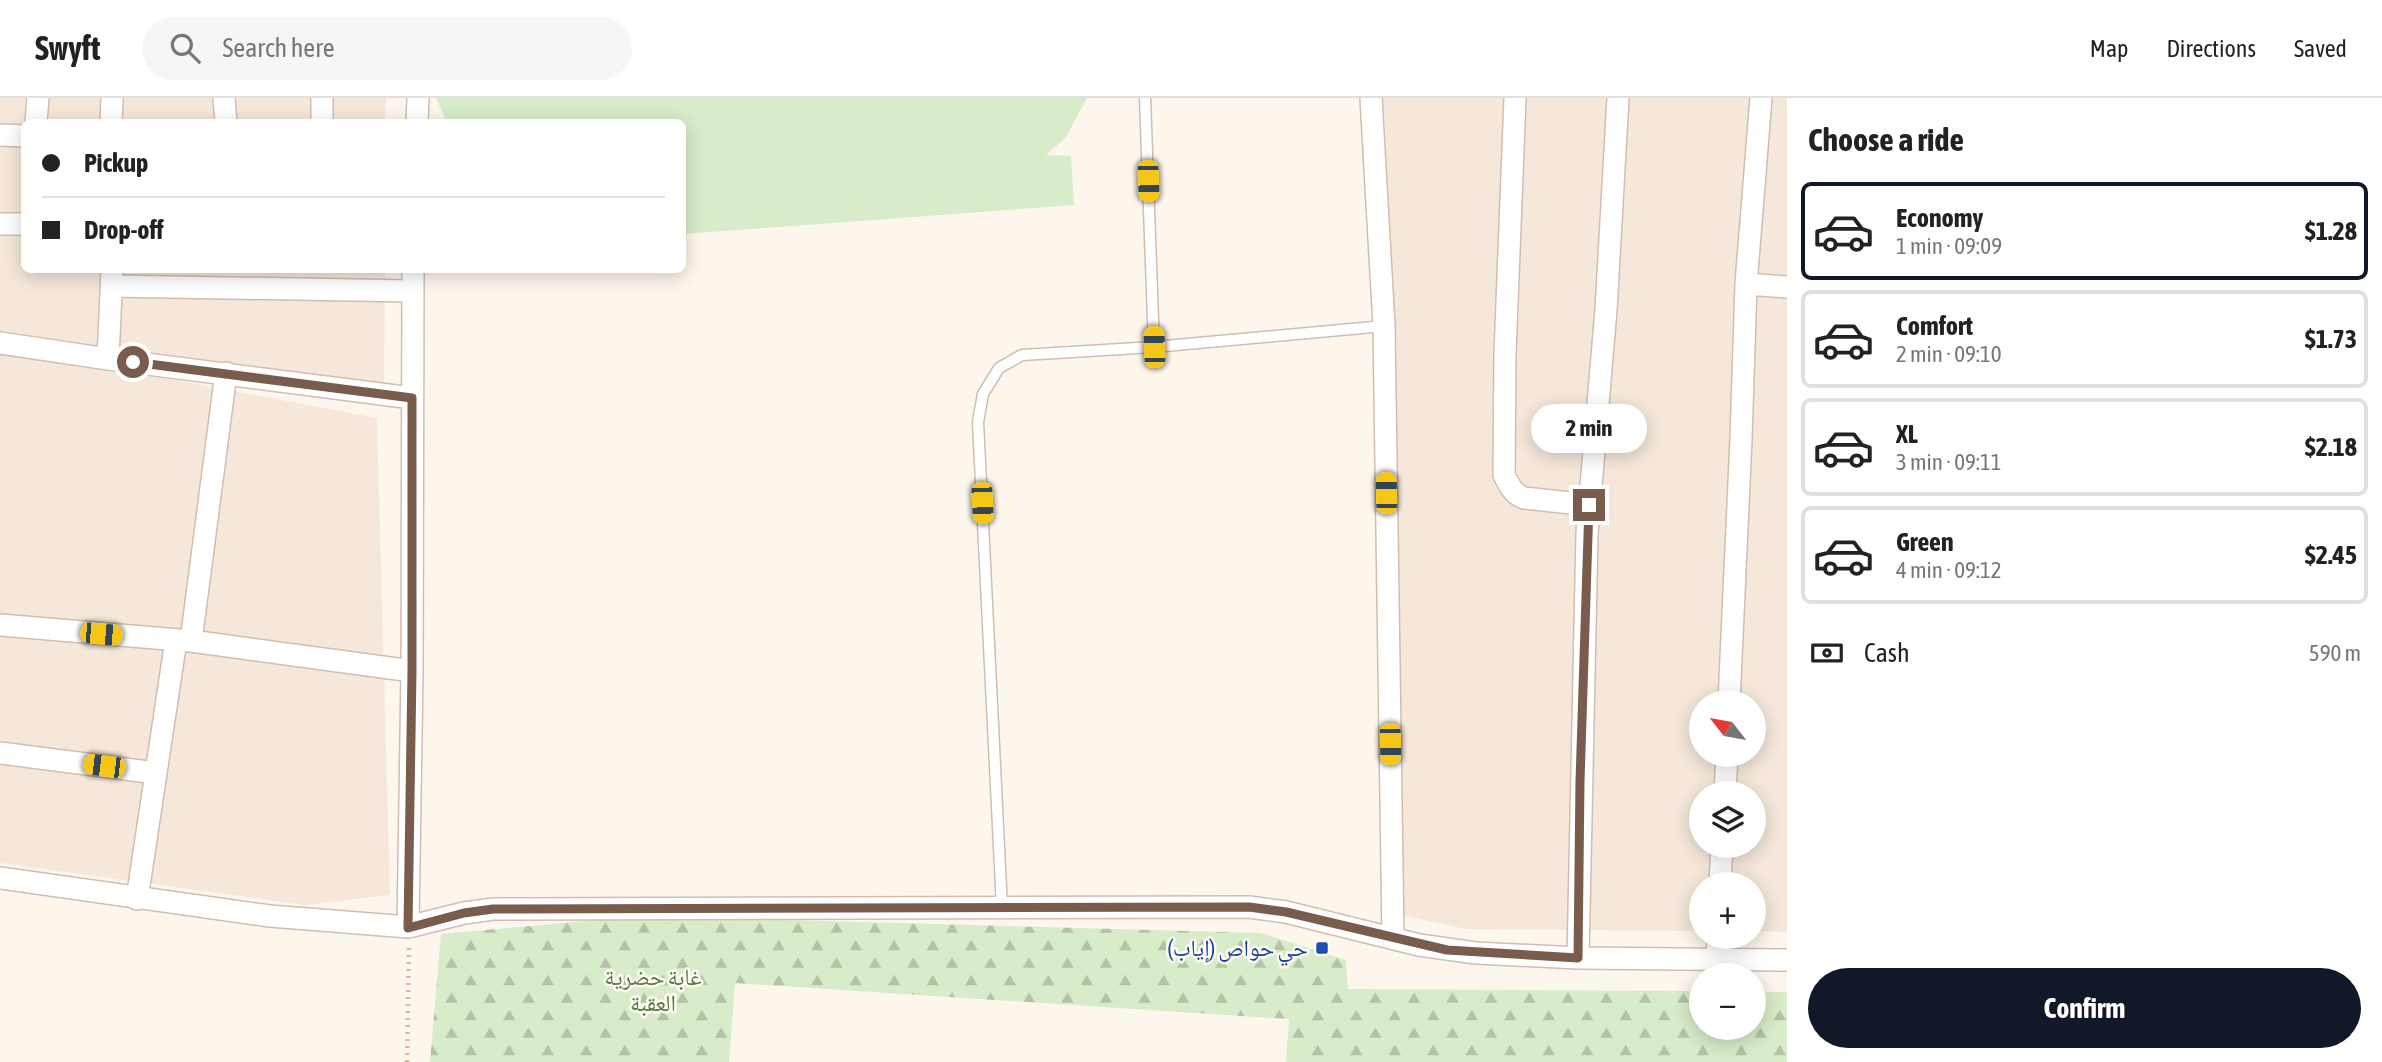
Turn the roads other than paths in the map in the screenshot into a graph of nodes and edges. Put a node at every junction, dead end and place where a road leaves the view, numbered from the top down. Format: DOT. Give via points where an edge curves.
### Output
graph roads {
  1 [pos="38,98"];
  2 [pos="112,98"];
  3 [pos="224,98"];
  4 [pos="322,98"];
  5 [pos="418,98"];
  6 [pos="1145,98"];
  7 [pos="1371,98"];
  8 [pos="1515,98"];
  9 [pos="1618,98"];
  10 [pos="1762,98"];
  11 [pos="36,119"];
  12 [pos="111,119"];
  13 [pos="226,119"];
  14 [pos="322,119"];
  15 [pos="417,119"];
  16 [pos="0,135"];
  17 [pos="21,136"];
  18 [pos="0,223"];
  19 [pos="21,224"];
  20 [pos="413,273"];
  21 [pos="112,278"];
  22 [pos="1745,284"];
  23 [pos="1787,287"];
  24 [pos="412,291"];
  25 [pos="1384,326"];
  26 [pos="0,343"];
  27 [pos="1154,347"];
  28 [pos="108,359"];
  29 [pos="226,373"];
  30 [pos="412,398"];
  31 [pos="1589,505"];
  32 [pos="0,625"];
  33 [pos="183,640"];
  34 [pos="412,671"];
  35 [pos="1730,690"];
  36 [pos="0,753"];
  37 [pos="156,773"];
  38 [pos="0,878"];
  39 [pos="137,899"];
  40 [pos="1002,908"];
  41 [pos="408,928"];
  42 [pos="1393,938"];
  43 [pos="1717,949"];
  44 [pos="1578,958"];
  45 [pos="1717,960"];
  46 [pos="1787,960"];
  1 -- 11 [label="street"];
  2 -- 12 [label="street"];
  3 -- 13 [label="street"];
  4 -- 14 [label="street"];
  5 -- 15 [label="street"];
  6 -- 27 [label="lane"];
  7 -- 25 [label="street"];
  8 -- 31 [label="street" via="1504,475 1517,496"];
  9 -- 31 [label="street"];
  10 -- 22 [label="street"];
  16 -- 17 [label="street"];
  18 -- 19 [label="street"];
  20 -- 24 [label="street"];
  21 -- 24 [label="street"];
  21 -- 28 [label="street"];
  22 -- 23 [label="street"];
  22 -- 35 [label="street"];
  24 -- 30 [label="street"];
  25 -- 27 [label="lane"];
  25 -- 42 [label="street"];
  26 -- 28 [label="street"];
  27 -- 40 [label="lane" via="1022,355 999,368 983,394 978,422"];
  28 -- 29 [label="street"];
  29 -- 30 [label="street"];
  29 -- 33 [label="street"];
  30 -- 34 [label="street"];
  31 -- 44 [label="street"];
  32 -- 33 [label="street"];
  33 -- 34 [label="street"];
  33 -- 37 [label="street"];
  34 -- 41 [label="street"];
  36 -- 37 [label="street"];
  37 -- 39 [label="street"];
  38 -- 39 [label="street"];
  39 -- 41 [label="street"];
  40 -- 41 [label="street" via="493,909"];
  40 -- 42 [label="street" via="1249,907"];
  42 -- 44 [label="street" via="1447,950"];
  43 -- 45 [label="street"];
  44 -- 45 [label="street"];
  45 -- 46 [label="street"];
}
